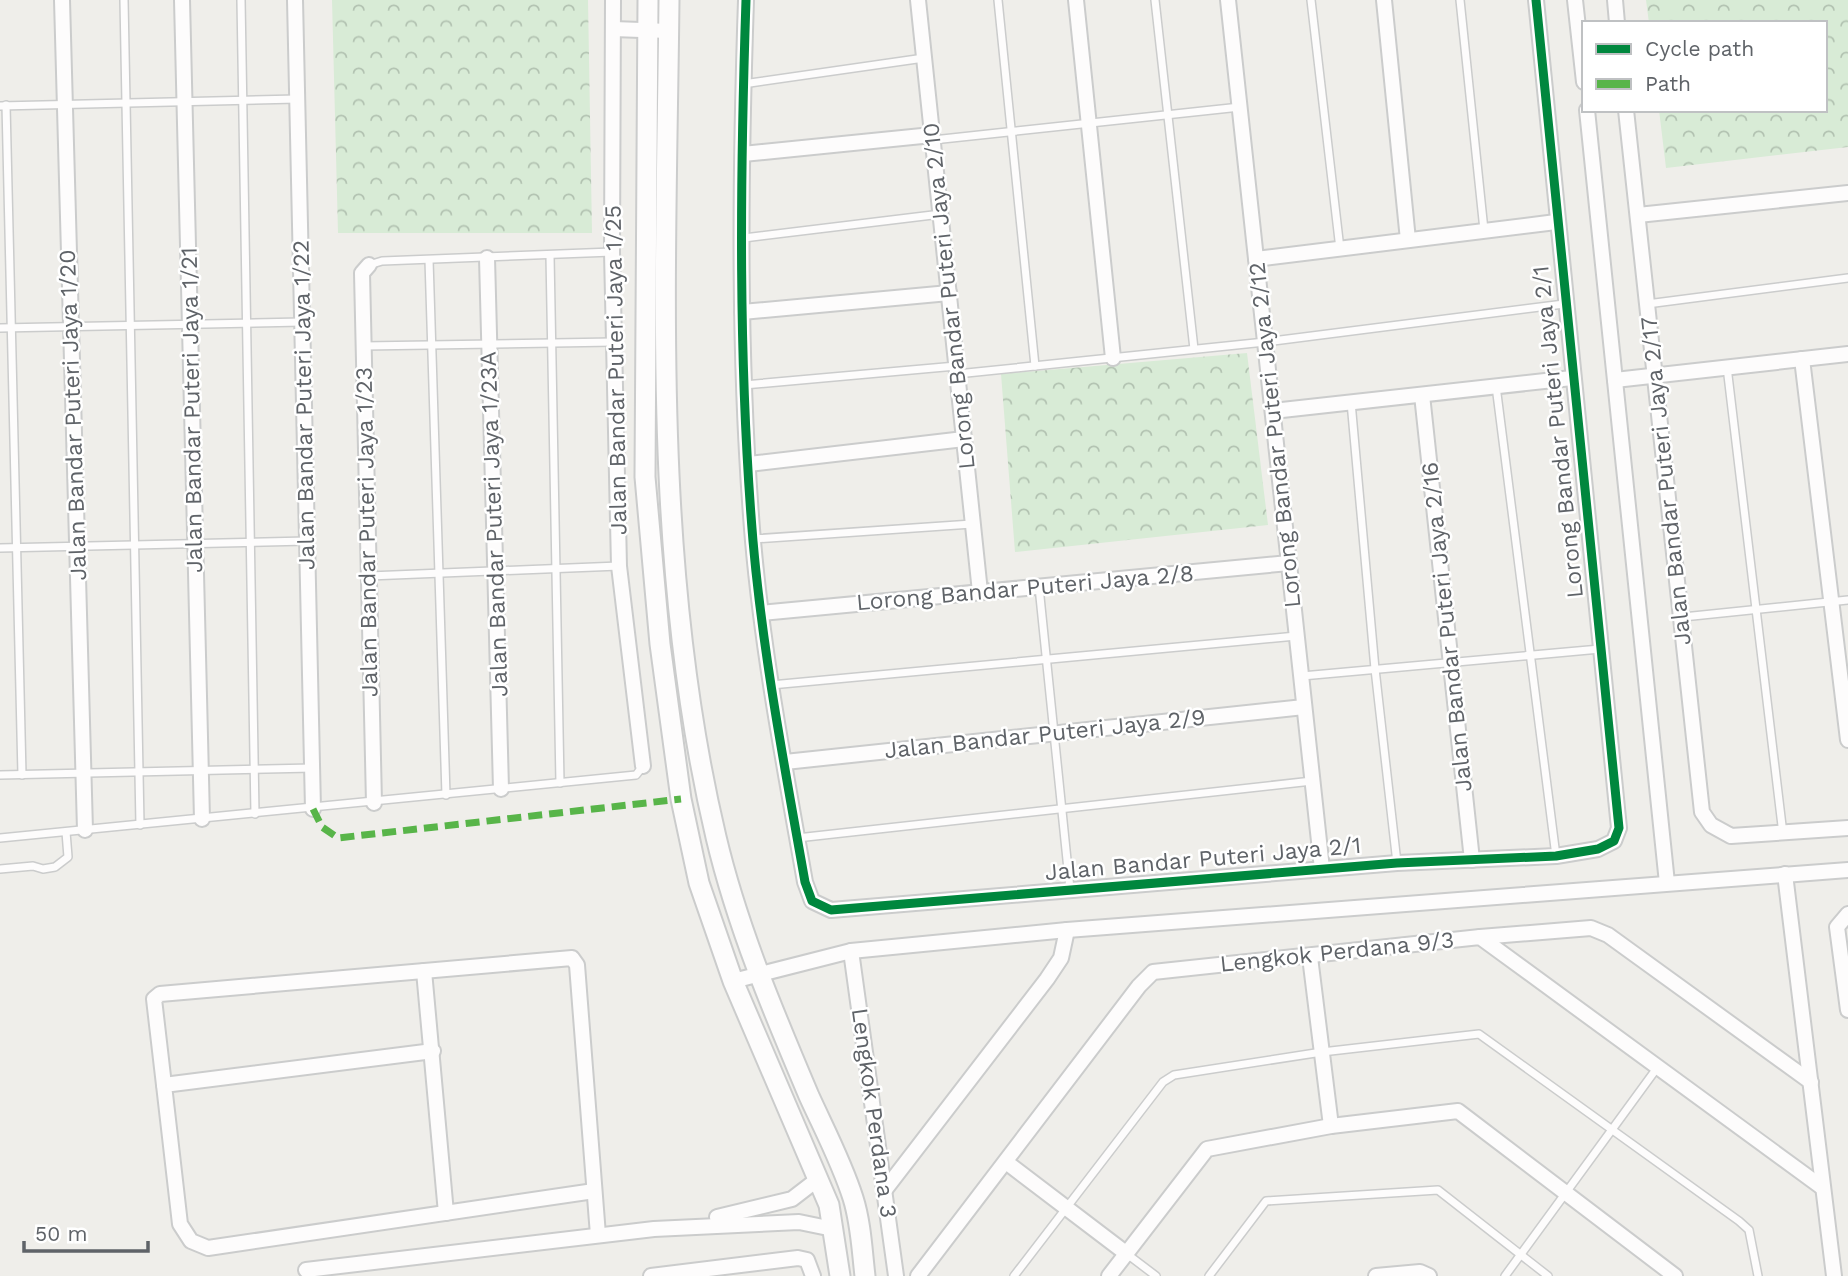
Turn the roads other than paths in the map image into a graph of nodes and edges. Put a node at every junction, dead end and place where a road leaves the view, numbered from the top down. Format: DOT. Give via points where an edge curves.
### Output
graph roads {
  1 [pos="62,0"];
  2 [pos="124,0"];
  3 [pos="182,0"];
  4 [pos="241,0"];
  5 [pos="295,0"];
  6 [pos="613,0"];
  7 [pos="648,0"];
  8 [pos="669,0"];
  9 [pos="746,0"];
  10 [pos="918,0"];
  11 [pos="998,0"];
  12 [pos="1076,0"];
  13 [pos="1155,0"];
  14 [pos="1228,0"];
  15 [pos="1311,0"];
  16 [pos="1384,0"];
  17 [pos="1460,0"];
  18 [pos="1536,0"];
  19 [pos="1575,0"];
  20 [pos="1615,0"];
  21 [pos="1617,21"];
  22 [pos="613,29"];
  23 [pos="648,30"];
  24 [pos="669,32"];
  25 [pos="924,58"];
  26 [pos="1582,64"];
  27 [pos="743,84"];
  28 [pos="297,99"];
  29 [pos="243,100"];
  30 [pos="184,102"];
  31 [pos="126,103"];
  32 [pos="65,104"];
  33 [pos="3,105"];
  34 [pos="1240,107"];
  35 [pos="1587,112"];
  36 [pos="1626,112"];
  37 [pos="1168,115"];
  38 [pos="1088,123"];
  39 [pos="1011,132"];
  40 [pos="932,138"];
  41 [pos="743,154"];
  42 [pos="1848,194"];
  43 [pos="941,214"];
  44 [pos="1638,215"];
  45 [pos="1556,222"];
  46 [pos="1484,231"];
  47 [pos="744,238"];
  48 [pos="1408,240"];
  49 [pos="1340,249"];
  50 [pos="612,252"];
  51 [pos="550,256"];
  52 [pos="487,258"];
  53 [pos="1256,259"];
  54 [pos="429,260"];
  55 [pos="369,265"];
  56 [pos="1848,278"];
  57 [pos="949,293"];
  58 [pos="1564,303"];
  59 [pos="1646,304"];
  60 [pos="742,312"];
  61 [pos="302,322"];
  62 [pos="247,323"];
  63 [pos="190,324"];
  64 [pos="130,326"];
  65 [pos="71,327"];
  66 [pos="0,328"];
  67 [pos="11,328"];
  68 [pos="614,342"];
  69 [pos="1265,342"];
  70 [pos="552,343"];
  71 [pos="490,344"];
  72 [pos="432,345"];
  73 [pos="363,346"];
  74 [pos="1194,349"];
  75 [pos="1848,354"];
  76 [pos="1113,358"];
  77 [pos="1802,359"];
  78 [pos="1035,366"];
  79 [pos="1727,368"];
  80 [pos="957,370"];
  81 [pos="1656,376"];
  82 [pos="1572,378"];
  83 [pos="1615,380"];
  84 [pos="743,385"];
  85 [pos="1496,386"];
  86 [pos="1422,395"];
  87 [pos="1351,402"];
  88 [pos="1273,411"];
  89 [pos="964,439"];
  90 [pos="749,464"];
  91 [pos="973,524"];
  92 [pos="753,539"];
  93 [pos="307,541"];
  94 [pos="250,542"];
  95 [pos="195,543"];
  96 [pos="134,545"];
  97 [pos="77,546"];
  98 [pos="0,548"];
  99 [pos="16,548"];
  100 [pos="1289,563"];
  101 [pos="620,565"];
  102 [pos="556,568"];
  103 [pos="495,571"];
  104 [pos="439,573"];
  105 [pos="369,576"];
  106 [pos="1039,587"];
  107 [pos="980,592"];
  108 [pos="1848,600"];
  109 [pos="1831,602"];
  110 [pos="1756,609"];
  111 [pos="761,612"];
  112 [pos="1683,617"];
  113 [pos="1297,636"];
  114 [pos="1600,649"];
  115 [pos="1529,656"];
  116 [pos="1046,659"];
  117 [pos="1451,663"];
  118 [pos="1375,669"];
  119 [pos="1301,676"];
  120 [pos="771,685"];
  121 [pos="1304,707"];
  122 [pos="1054,734"];
  123 [pos="1848,740"];
  124 [pos="785,762"];
  125 [pos="643,766"];
  126 [pos="313,768"];
  127 [pos="254,769"];
  128 [pos="201,771"];
  129 [pos="139,772"];
  130 [pos="83,773"];
  131 [pos="0,775"];
  132 [pos="22,775"];
  133 [pos="1312,781"];
  134 [pos="560,783"];
  135 [pos="502,789"];
  136 [pos="446,795"];
  137 [pos="374,803"];
  138 [pos="313,809"];
  139 [pos="1062,809"];
  140 [pos="255,814"];
  141 [pos="202,819"];
  142 [pos="140,825"];
  143 [pos="1848,828"];
  144 [pos="85,830"];
  145 [pos="66,832"];
  146 [pos="1783,835"];
  147 [pos="0,838"];
  148 [pos="797,838"];
  149 [pos="1598,849"];
  150 [pos="1556,856"];
  151 [pos="1472,860"];
  152 [pos="1397,863"];
  153 [pos="0,869"];
  154 [pos="1322,869"];
  155 [pos="1848,870"];
  156 [pos="1785,874"];
  157 [pos="1667,883"];
  158 [pos="1070,889"];
  159 [pos="1846,915"];
  160 [pos="1067,930"];
  161 [pos="1480,937"];
  162 [pos="851,951"];
  163 [pos="1310,957"];
  164 [pos="424,971"];
  165 [pos="758,974"];
  166 [pos="733,981"];
  167 [pos="1848,1010"];
  168 [pos="433,1051"];
  169 [pos="1322,1052"];
  170 [pos="1657,1068"];
  171 [pos="1811,1082"];
  172 [pos="164,1085"];
  173 [pos="1331,1126"];
  174 [pos="1612,1129"];
  175 [pos="1006,1162"];
  176 [pos="818,1179"];
  177 [pos="1823,1188"];
  178 [pos="594,1191"];
  179 [pos="884,1191"];
  180 [pos="1565,1191"];
  181 [pos="1067,1208"];
  182 [pos="446,1213"];
  183 [pos="654,1229"];
  184 [pos="833,1229"];
  185 [pos="598,1235"];
  186 [pos="1127,1254"];
  187 [pos="1520,1255"];
  188 [pos="306,1270"];
  189 [pos="736,1271"];
  190 [pos="331,1272"];
  191 [pos="657,1276"];
  192 [pos="813,1276"];
  193 [pos="840,1276"];
  194 [pos="865,1276"];
  195 [pos="896,1276"];
  196 [pos="918,1276"];
  197 [pos="1014,1276"];
  198 [pos="1109,1276"];
  199 [pos="1156,1276"];
  200 [pos="1209,1276"];
  201 [pos="1376,1276"];
  202 [pos="1429,1276"];
  203 [pos="1505,1276"];
  204 [pos="1548,1276"];
  205 [pos="1675,1276"];
  206 [pos="1758,1276"];
  207 [pos="1834,1276"];
  1 -- 32 [label="street, Jalan Bandar Puteri Jaya 1/20"];
  2 -- 31 [label="lane"];
  3 -- 30 [label="street, Jalan Bandar Puteri Jaya 1/21"];
  4 -- 29 [label="lane"];
  5 -- 28 [label="street, Jalan Bandar Puteri Jaya 1/22"];
  6 -- 22 [label="street, Jalan Bandar Puteri Jaya 1/25"];
  7 -- 23 [label="street"];
  8 -- 24 [label="street"];
  9 -- 27 [label="street"];
  10 -- 25 [label="street, Lorong Bandar Puteri Jaya 2/10"];
  11 -- 39 [label="lane"];
  12 -- 38 [label="street"];
  13 -- 37 [label="lane"];
  14 -- 34 [label="street, Lorong Bandar Puteri Jaya 2/12"];
  15 -- 49 [label="lane"];
  16 -- 48 [label="street"];
  17 -- 46 [label="lane"];
  18 -- 45 [label="street, Lorong Bandar Puteri Jaya 2/1"];
  19 -- 26 [label="street"];
  20 -- 21 [label="street"];
  22 -- 23 [label="street"];
  22 -- 50 [label="street, Jalan Bandar Puteri Jaya 1/25"];
  23 -- 24 [label="street"];
  23 -- 166 [label="street" via="645,477 660,644 690,844"];
  24 -- 165 [label="street" via="667,384 673,558 692,721 706,796 730,892"];
  25 -- 27 [label="lane"];
  25 -- 40 [label="street, Lorong Bandar Puteri Jaya 2/10"];
  27 -- 41 [label="street"];
  28 -- 29 [label="lane"];
  28 -- 61 [label="street, Jalan Bandar Puteri Jaya 1/22"];
  29 -- 30 [label="lane"];
  29 -- 62 [label="lane"];
  30 -- 31 [label="lane"];
  30 -- 63 [label="street, Jalan Bandar Puteri Jaya 1/21"];
  31 -- 32 [label="lane"];
  31 -- 64 [label="lane"];
  32 -- 33 [label="lane"];
  32 -- 65 [label="street, Jalan Bandar Puteri Jaya 1/20"];
  33 -- 67 [label="lane"];
  34 -- 37 [label="lane"];
  34 -- 53 [label="street, Lorong Bandar Puteri Jaya 2/12"];
  35 -- 83 [label="street"];
  36 -- 44 [label="street, Jalan Bandar Puteri Jaya 2/17"];
  37 -- 38 [label="lane"];
  37 -- 74 [label="lane"];
  38 -- 39 [label="lane"];
  38 -- 76 [label="street"];
  39 -- 40 [label="lane"];
  39 -- 78 [label="lane"];
  40 -- 41 [label="street"];
  40 -- 43 [label="street, Lorong Bandar Puteri Jaya 2/10"];
  41 -- 47 [label="street"];
  42 -- 44 [label="street"];
  43 -- 47 [label="lane"];
  43 -- 57 [label="street, Lorong Bandar Puteri Jaya 2/10"];
  44 -- 59 [label="street, Jalan Bandar Puteri Jaya 2/17"];
  45 -- 46 [label="street"];
  45 -- 58 [label="street, Lorong Bandar Puteri Jaya 2/1"];
  46 -- 48 [label="street"];
  47 -- 60 [label="street"];
  48 -- 49 [label="street"];
  49 -- 53 [label="street"];
  50 -- 51 [label="lane"];
  50 -- 68 [label="street, Jalan Bandar Puteri Jaya 1/25"];
  51 -- 52 [label="lane"];
  51 -- 70 [label="lane"];
  52 -- 54 [label="lane"];
  52 -- 71 [label="street, Jalan Bandar Puteri Jaya 1/23A"];
  53 -- 69 [label="street, Lorong Bandar Puteri Jaya 2/12"];
  54 -- 55 [label="lane"];
  54 -- 72 [label="lane"];
  55 -- 73 [label="street, Jalan Bandar Puteri Jaya 1/23" via="362,272"];
  56 -- 59 [label="lane"];
  57 -- 60 [label="street"];
  57 -- 80 [label="street, Lorong Bandar Puteri Jaya 2/10"];
  58 -- 69 [label="lane"];
  58 -- 82 [label="street, Lorong Bandar Puteri Jaya 2/1"];
  59 -- 81 [label="street, Jalan Bandar Puteri Jaya 2/17"];
  60 -- 84 [label="street"];
  61 -- 62 [label="lane"];
  61 -- 93 [label="street, Jalan Bandar Puteri Jaya 1/22"];
  62 -- 63 [label="lane"];
  62 -- 94 [label="lane"];
  63 -- 64 [label="lane"];
  63 -- 95 [label="street, Jalan Bandar Puteri Jaya 1/21"];
  64 -- 65 [label="lane"];
  64 -- 96 [label="lane"];
  65 -- 67 [label="lane"];
  65 -- 97 [label="street, Jalan Bandar Puteri Jaya 1/20"];
  66 -- 67 [label="lane"];
  67 -- 99 [label="lane"];
  68 -- 70 [label="lane"];
  68 -- 101 [label="street, Jalan Bandar Puteri Jaya 1/25"];
  69 -- 74 [label="lane"];
  69 -- 88 [label="street, Lorong Bandar Puteri Jaya 2/12"];
  70 -- 71 [label="lane"];
  70 -- 102 [label="lane"];
  71 -- 72 [label="lane"];
  71 -- 103 [label="street, Jalan Bandar Puteri Jaya 1/23A"];
  72 -- 73 [label="lane"];
  72 -- 104 [label="lane"];
  73 -- 105 [label="street, Jalan Bandar Puteri Jaya 1/23"];
  74 -- 76 [label="lane"];
  75 -- 77 [label="street"];
  76 -- 78 [label="lane"];
  77 -- 79 [label="street"];
  77 -- 109 [label="street"];
  78 -- 80 [label="lane"];
  79 -- 81 [label="street"];
  79 -- 110 [label="lane"];
  80 -- 84 [label="lane"];
  80 -- 89 [label="street, Lorong Bandar Puteri Jaya 2/10"];
  81 -- 83 [label="street"];
  81 -- 112 [label="street, Jalan Bandar Puteri Jaya 2/17"];
  82 -- 85 [label="street"];
  82 -- 114 [label="street, Lorong Bandar Puteri Jaya 2/1"];
  83 -- 157 [label="street"];
  84 -- 90 [label="street"];
  85 -- 86 [label="street"];
  85 -- 115 [label="lane"];
  86 -- 87 [label="street"];
  86 -- 117 [label="street, Jalan Bandar Puteri Jaya 2/16"];
  87 -- 88 [label="street"];
  87 -- 118 [label="lane"];
  88 -- 100 [label="street, Lorong Bandar Puteri Jaya 2/12"];
  89 -- 90 [label="street"];
  89 -- 91 [label="street, Lorong Bandar Puteri Jaya 2/10"];
  90 -- 92 [label="street"];
  91 -- 92 [label="lane"];
  91 -- 107 [label="street, Lorong Bandar Puteri Jaya 2/10"];
  92 -- 111 [label="street"];
  93 -- 94 [label="lane"];
  93 -- 126 [label="street, Jalan Bandar Puteri Jaya 1/22"];
  94 -- 95 [label="lane"];
  94 -- 127 [label="lane"];
  95 -- 96 [label="lane"];
  95 -- 128 [label="street, Jalan Bandar Puteri Jaya 1/21"];
  96 -- 97 [label="lane"];
  96 -- 129 [label="lane"];
  97 -- 99 [label="lane"];
  97 -- 130 [label="street, Jalan Bandar Puteri Jaya 1/20"];
  98 -- 99 [label="lane"];
  99 -- 132 [label="lane"];
  100 -- 106 [label="street, Lorong Bandar Puteri Jaya 2/8"];
  100 -- 113 [label="street, Lorong Bandar Puteri Jaya 2/12"];
  101 -- 102 [label="lane"];
  101 -- 125 [label="street, Jalan Bandar Puteri Jaya 1/25"];
  102 -- 103 [label="lane"];
  102 -- 134 [label="lane"];
  103 -- 104 [label="lane"];
  103 -- 135 [label="street, Jalan Bandar Puteri Jaya 1/23A"];
  104 -- 105 [label="lane"];
  104 -- 136 [label="lane"];
  105 -- 137 [label="street, Jalan Bandar Puteri Jaya 1/23"];
  106 -- 107 [label="street, Lorong Bandar Puteri Jaya 2/8"];
  106 -- 116 [label="lane"];
  107 -- 111 [label="street, Lorong Bandar Puteri Jaya 2/8"];
  108 -- 109 [label="lane"];
  109 -- 110 [label="lane"];
  109 -- 123 [label="street"];
  110 -- 112 [label="lane"];
  110 -- 146 [label="lane"];
  111 -- 120 [label="street"];
  112 -- 146 [label="street, Jalan Bandar Puteri Jaya 2/17" via="1702,812 1711,825 1731,836"];
  113 -- 116 [label="lane"];
  113 -- 119 [label="street, Lorong Bandar Puteri Jaya 2/12"];
  114 -- 115 [label="lane"];
  114 -- 149 [label="street, Lorong Bandar Puteri Jaya 2/1" via="1619,828 1614,841"];
  115 -- 117 [label="lane"];
  115 -- 150 [label="lane"];
  116 -- 120 [label="lane"];
  116 -- 122 [label="lane"];
  117 -- 118 [label="lane"];
  117 -- 151 [label="street, Jalan Bandar Puteri Jaya 2/16"];
  118 -- 119 [label="lane"];
  118 -- 152 [label="lane"];
  119 -- 121 [label="street, Lorong Bandar Puteri Jaya 2/12"];
  120 -- 124 [label="street"];
  121 -- 122 [label="street, Jalan Bandar Puteri Jaya 2/9"];
  121 -- 133 [label="street, Lorong Bandar Puteri Jaya 2/12"];
  122 -- 124 [label="street, Jalan Bandar Puteri Jaya 2/9"];
  122 -- 139 [label="lane"];
  124 -- 148 [label="street"];
  125 -- 134 [label="lane" via="636,775"];
  126 -- 127 [label="lane"];
  126 -- 138 [label="street, Jalan Bandar Puteri Jaya 1/22"];
  127 -- 128 [label="lane"];
  127 -- 140 [label="lane"];
  128 -- 129 [label="lane"];
  128 -- 141 [label="street, Jalan Bandar Puteri Jaya 1/21"];
  129 -- 130 [label="lane"];
  129 -- 142 [label="lane"];
  130 -- 132 [label="lane"];
  130 -- 144 [label="street, Jalan Bandar Puteri Jaya 1/20"];
  131 -- 132 [label="lane"];
  133 -- 139 [label="lane"];
  133 -- 154 [label="street, Lorong Bandar Puteri Jaya 2/12"];
  134 -- 135 [label="lane"];
  135 -- 136 [label="lane"];
  136 -- 137 [label="lane"];
  137 -- 138 [label="lane"];
  138 -- 140 [label="lane"];
  139 -- 148 [label="lane"];
  139 -- 158 [label="lane"];
  140 -- 141 [label="lane"];
  141 -- 142 [label="lane"];
  142 -- 144 [label="lane"];
  143 -- 146 [label="street"];
  144 -- 145 [label="lane"];
  145 -- 147 [label="lane"];
  145 -- 153 [label="lane" via="68,857 55,867"];
  148 -- 158 [label="street, Jalan Bandar Puteri Jaya 2/1" via="812,901 831,910"];
  149 -- 150 [label="street, Jalan Bandar Puteri Jaya 2/1"];
  150 -- 151 [label="street, Jalan Bandar Puteri Jaya 2/1"];
  151 -- 152 [label="street, Jalan Bandar Puteri Jaya 2/1"];
  152 -- 154 [label="street, Jalan Bandar Puteri Jaya 2/1"];
  154 -- 158 [label="street, Jalan Bandar Puteri Jaya 2/1"];
  155 -- 156 [label="street"];
  156 -- 157 [label="street"];
  156 -- 171 [label="street"];
  157 -- 160 [label="street"];
  159 -- 167 [label="street" via="1837,927"];
  160 -- 162 [label="street"];
  160 -- 179 [label="street" via="1061,957 1047,979"];
  161 -- 163 [label="street, Lengkok Perdana 9/3"];
  161 -- 170 [label="street, Lengkok Perdana 9/3"];
  161 -- 171 [label="street" via="1591,928 1608,935"];
  162 -- 165 [label="street"];
  162 -- 179 [label="street, Lengkok Perdana 3"];
  163 -- 169 [label="street"];
  163 -- 175 [label="street, Lengkok Perdana 9/3" via="1153,972"];
  164 -- 168 [label="street"];
  164 -- 172 [label="street" via="160,994 154,999"];
  164 -- 178 [label="street" via="572,958 577,965"];
  165 -- 166 [label="street"];
  165 -- 194 [label="street" via="853,1198"];
  166 -- 176 [label="street"];
  168 -- 172 [label="street"];
  168 -- 182 [label="street"];
  169 -- 173 [label="street"];
  169 -- 174 [label="lane" via="1479,1034"];
  169 -- 181 [label="lane" via="1174,1074 1163,1082"];
  170 -- 174 [label="lane"];
  170 -- 177 [label="street, Lengkok Perdana 9/3"];
  171 -- 177 [label="street"];
  172 -- 182 [label="street" via="180,1224 191,1241 208,1248"];
  173 -- 180 [label="street" via="1458,1111"];
  173 -- 186 [label="street" via="1207,1149"];
  174 -- 180 [label="lane"];
  174 -- 206 [label="lane" via="1749,1230"];
  175 -- 181 [label="street"];
  175 -- 196 [label="street, Lengkok Perdana 9/3"];
  176 -- 183 [label="street" via="792,1199"];
  176 -- 184 [label="street"];
  177 -- 207 [label="street"];
  178 -- 182 [label="street"];
  178 -- 185 [label="street"];
  179 -- 195 [label="street, Lengkok Perdana 3"];
  180 -- 187 [label="lane"];
  180 -- 205 [label="street"];
  181 -- 186 [label="street"];
  181 -- 197 [label="lane"];
  183 -- 184 [label="street" via="799,1222"];
  183 -- 185 [label="street"];
  184 -- 193 [label="street"];
  185 -- 190 [label="street"];
  186 -- 198 [label="street"];
  186 -- 199 [label="lane"];
  187 -- 200 [label="lane" via="1438,1190 1286,1198 1266,1201"];
  187 -- 203 [label="lane"];
  187 -- 204 [label="lane"];
  188 -- 190 [label="street"];
  189 -- 191 [label="street"];
  189 -- 192 [label="street" via="798,1258 807,1261"];
  201 -- 202 [label="street" via="1420,1272"];
}
